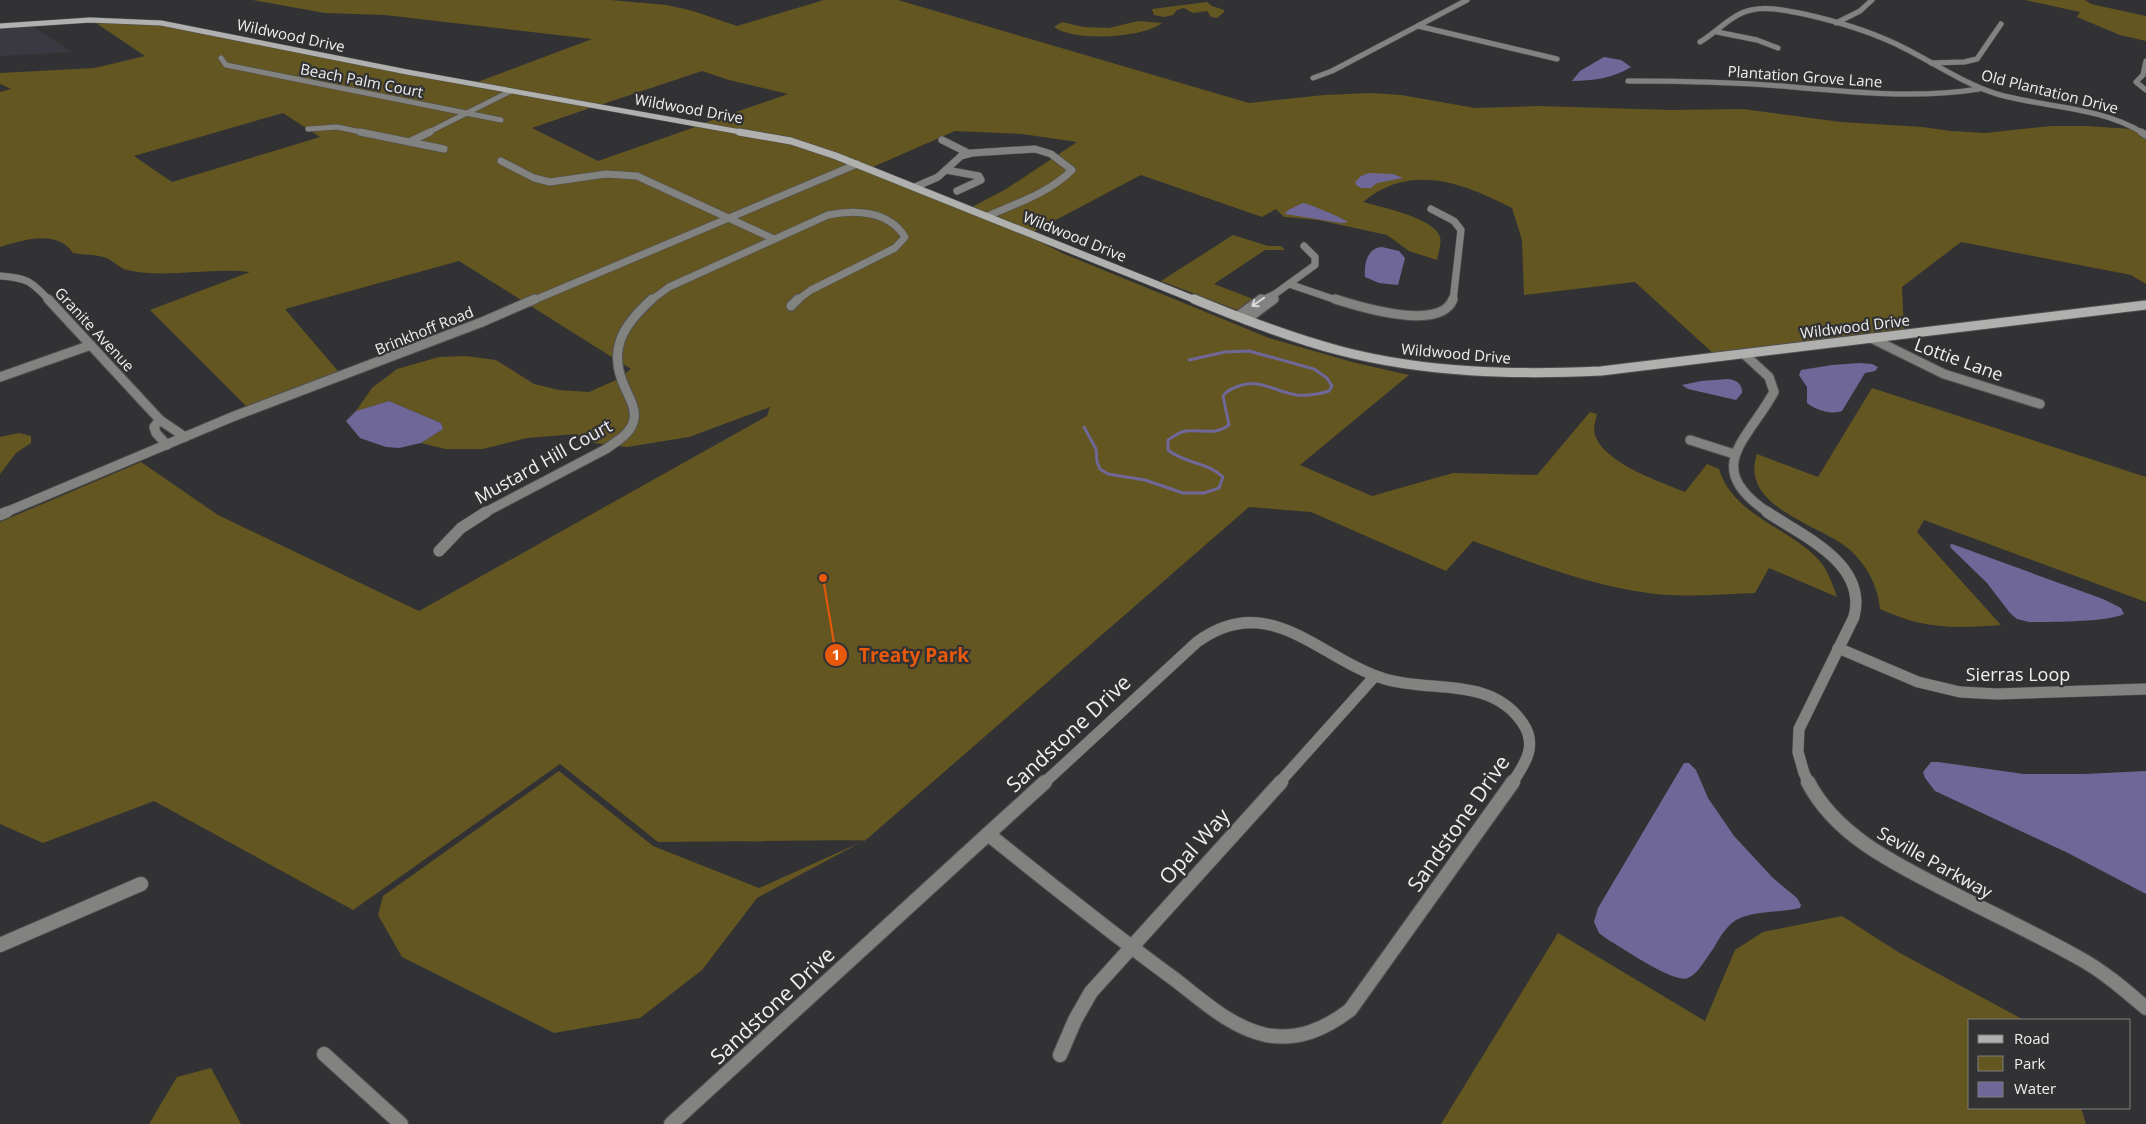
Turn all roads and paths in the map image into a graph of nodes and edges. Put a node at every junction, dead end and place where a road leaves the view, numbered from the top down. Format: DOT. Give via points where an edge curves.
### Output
graph roads {
  1 [pos="1467,0"];
  2 [pos="1872,0"];
  3 [pos="1836,23"];
  4 [pos="2001,24"];
  5 [pos="0,26"];
  6 [pos="1418,26"];
  7 [pos="1717,32"];
  8 [pos="1700,42"];
  9 [pos="1778,48"];
  10 [pos="221,58"];
  11 [pos="1556,59"];
  12 [pos="2146,61"];
  13 [pos="1932,63"];
  14 [pos="1314,78"];
  15 [pos="1628,81"];
  16 [pos="1980,88"];
  17 [pos="2146,90"];
  18 [pos="511,91"];
  19 [pos="466,113"];
  20 [pos="500,120"];
  21 [pos="308,129"];
  22 [pos="2146,135"];
  23 [pos="942,140"];
  24 [pos="408,142"];
  25 [pos="444,149"];
  26 [pos="968,153"];
  27 [pos="501,161"];
  28 [pos="857,164"];
  29 [pos="946,170"];
  30 [pos="915,187"];
  31 [pos="957,191"];
  32 [pos="1431,209"];
  33 [pos="988,216"];
  34 [pos="728,218"];
  35 [pos="774,239"];
  36 [pos="1304,246"];
  37 [pos="0,276"];
  38 [pos="1289,284"];
  39 [pos="1276,294"];
  40 [pos="2146,304"];
  41 [pos="791,306"];
  42 [pos="1238,316"];
  43 [pos="1246,320"];
  44 [pos="1871,338"];
  45 [pos="91,345"];
  46 [pos="1744,354"];
  47 [pos="0,377"];
  48 [pos="2040,404"];
  49 [pos="160,420"];
  50 [pos="185,437"];
  51 [pos="1690,440"];
  52 [pos="167,445"];
  53 [pos="1734,454"];
  54 [pos="0,515"];
  55 [pos="439,550"];
  56 [pos="1838,648"];
  57 [pos="1375,676"];
  58 [pos="2146,689"];
  59 [pos="988,834"];
  60 [pos="141,884"];
  61 [pos="0,945"];
  62 [pos="1132,948"];
  63 [pos="2146,1008"];
  64 [pos="324,1054"];
  65 [pos="1060,1056"];
  66 [pos="402,1124"];
  67 [pos="671,1124"];
  1 -- 6 [label="street"];
  2 -- 3 [label="street" via="1860,11"];
  3 -- 7 [label="street, Old Plantation Drive" via="1755,9 1745,11"];
  3 -- 13 [label="street, Old Plantation Drive" via="1891,41"];
  4 -- 13 [label="street" via="1977,60"];
  5 -- 18 [label="street, Wildwood Drive" via="90,20 161,23"];
  6 -- 11 [label="street"];
  6 -- 14 [label="street"];
  7 -- 8 [label="street, Old Plantation Drive"];
  7 -- 9 [label="street"];
  10 -- 19 [label="street, Beach Palm Court" via="226,65"];
  12 -- 17 [label="street" via="2143,75 2136,82"];
  13 -- 16 [label="street, Old Plantation Drive"];
  15 -- 16 [label="street, Plantation Grove Lane" via="1721,82 1921,96"];
  16 -- 22 [label="street, Old Plantation Drive" via="2111,118"];
  18 -- 19 [label="street"];
  18 -- 28 [label="street, Wildwood Drive" via="770,137 810,146"];
  19 -- 20 [label="street, Beach Palm Court"];
  19 -- 24 [label="street"];
  21 -- 24 [label="street" via="337,127"];
  23 -- 26 [label="street"];
  24 -- 25 [label="street"];
  26 -- 29 [label="street" via="958,157"];
  26 -- 33 [label="street" via="1035,149 1050,154 1072,170 1066,178 1045,190"];
  27 -- 34 [label="street" via="534,178 550,182 606,174 637,176"];
  28 -- 30 [label="street, Wildwood Drive"];
  28 -- 34 [label="street, Brinkhoff Road"];
  29 -- 30 [label="street"];
  29 -- 31 [label="street" via="979,176 981,180"];
  30 -- 33 [label="street, Wildwood Drive"];
  32 -- 38 [label="street" via="1454,221 1462,230 1453,302 1443,313 1422,316 1383,311"];
  33 -- 42 [label="street, Wildwood Drive"];
  34 -- 35 [label="street"];
  34 -- 50 [label="street, Brinkhoff Road" via="482,322"];
  35 -- 41 [label="street" via="828,215 856,211 897,226 905,237 895,248 802,295"];
  35 -- 55 [label="street, Mustard Hill Court" via="669,287 644,305 620,338 617,349 619,372 636,417 632,428 618,442 479,516 461,528"];
  36 -- 38 [label="street" via="1313,254 1316,263"];
  37 -- 45 [label="street, Granite Avenue" via="32,282"];
  38 -- 39 [label="street"];
  39 -- 42 [label="street, one-way" via="1265,297"];
  39 -- 43 [label="street" via="1274,300"];
  40 -- 44 [label="street, Wildwood Drive"];
  42 -- 43 [label="street, Wildwood Drive"];
  43 -- 46 [label="street, Wildwood Drive" via="1321,346 1371,358 1475,372 1601,371"];
  44 -- 46 [label="street, Wildwood Drive"];
  44 -- 48 [label="street, Lottie Lane" via="1944,374"];
  45 -- 47 [label="street"];
  45 -- 49 [label="street, Granite Avenue"];
  46 -- 53 [label="street" via="1769,377 1774,392"];
  49 -- 50 [label="street, Granite Avenue"];
  49 -- 52 [label="street" via="154,427"];
  50 -- 52 [label="street, Brinkhoff Road"];
  51 -- 53 [label="street"];
  52 -- 54 [label="street, Brinkhoff Road"];
  53 -- 56 [label="street, Seville Parkway" via="1734,475 1750,498 1825,549 1851,582 1856,610"];
  56 -- 58 [label="street, Sierras Loop" via="1918,682 1960,692"];
  56 -- 63 [label="street, Seville Parkway" via="1803,718 1797,738 1804,773 1827,808 1876,851 2081,959 2120,985"];
  57 -- 59 [label="street, Sandstone Drive" via="1282,626 1254,622 1222,626 1197,642"];
  57 -- 62 [label="street, Opal Way"];
  57 -- 62 [label="street, Sandstone Drive" via="1405,684 1466,687 1491,695 1526,727 1531,751 1516,777 1350,1010 1326,1027 1309,1034 1275,1038 1255,1034 1236,1025"];
  59 -- 62 [label="street, Sandstone Drive"];
  59 -- 67 [label="street, Sandstone Drive"];
  60 -- 61 [label="street"];
  62 -- 65 [label="street, Opal Way" via="1091,992"];
  64 -- 66 [label="street"];
}
